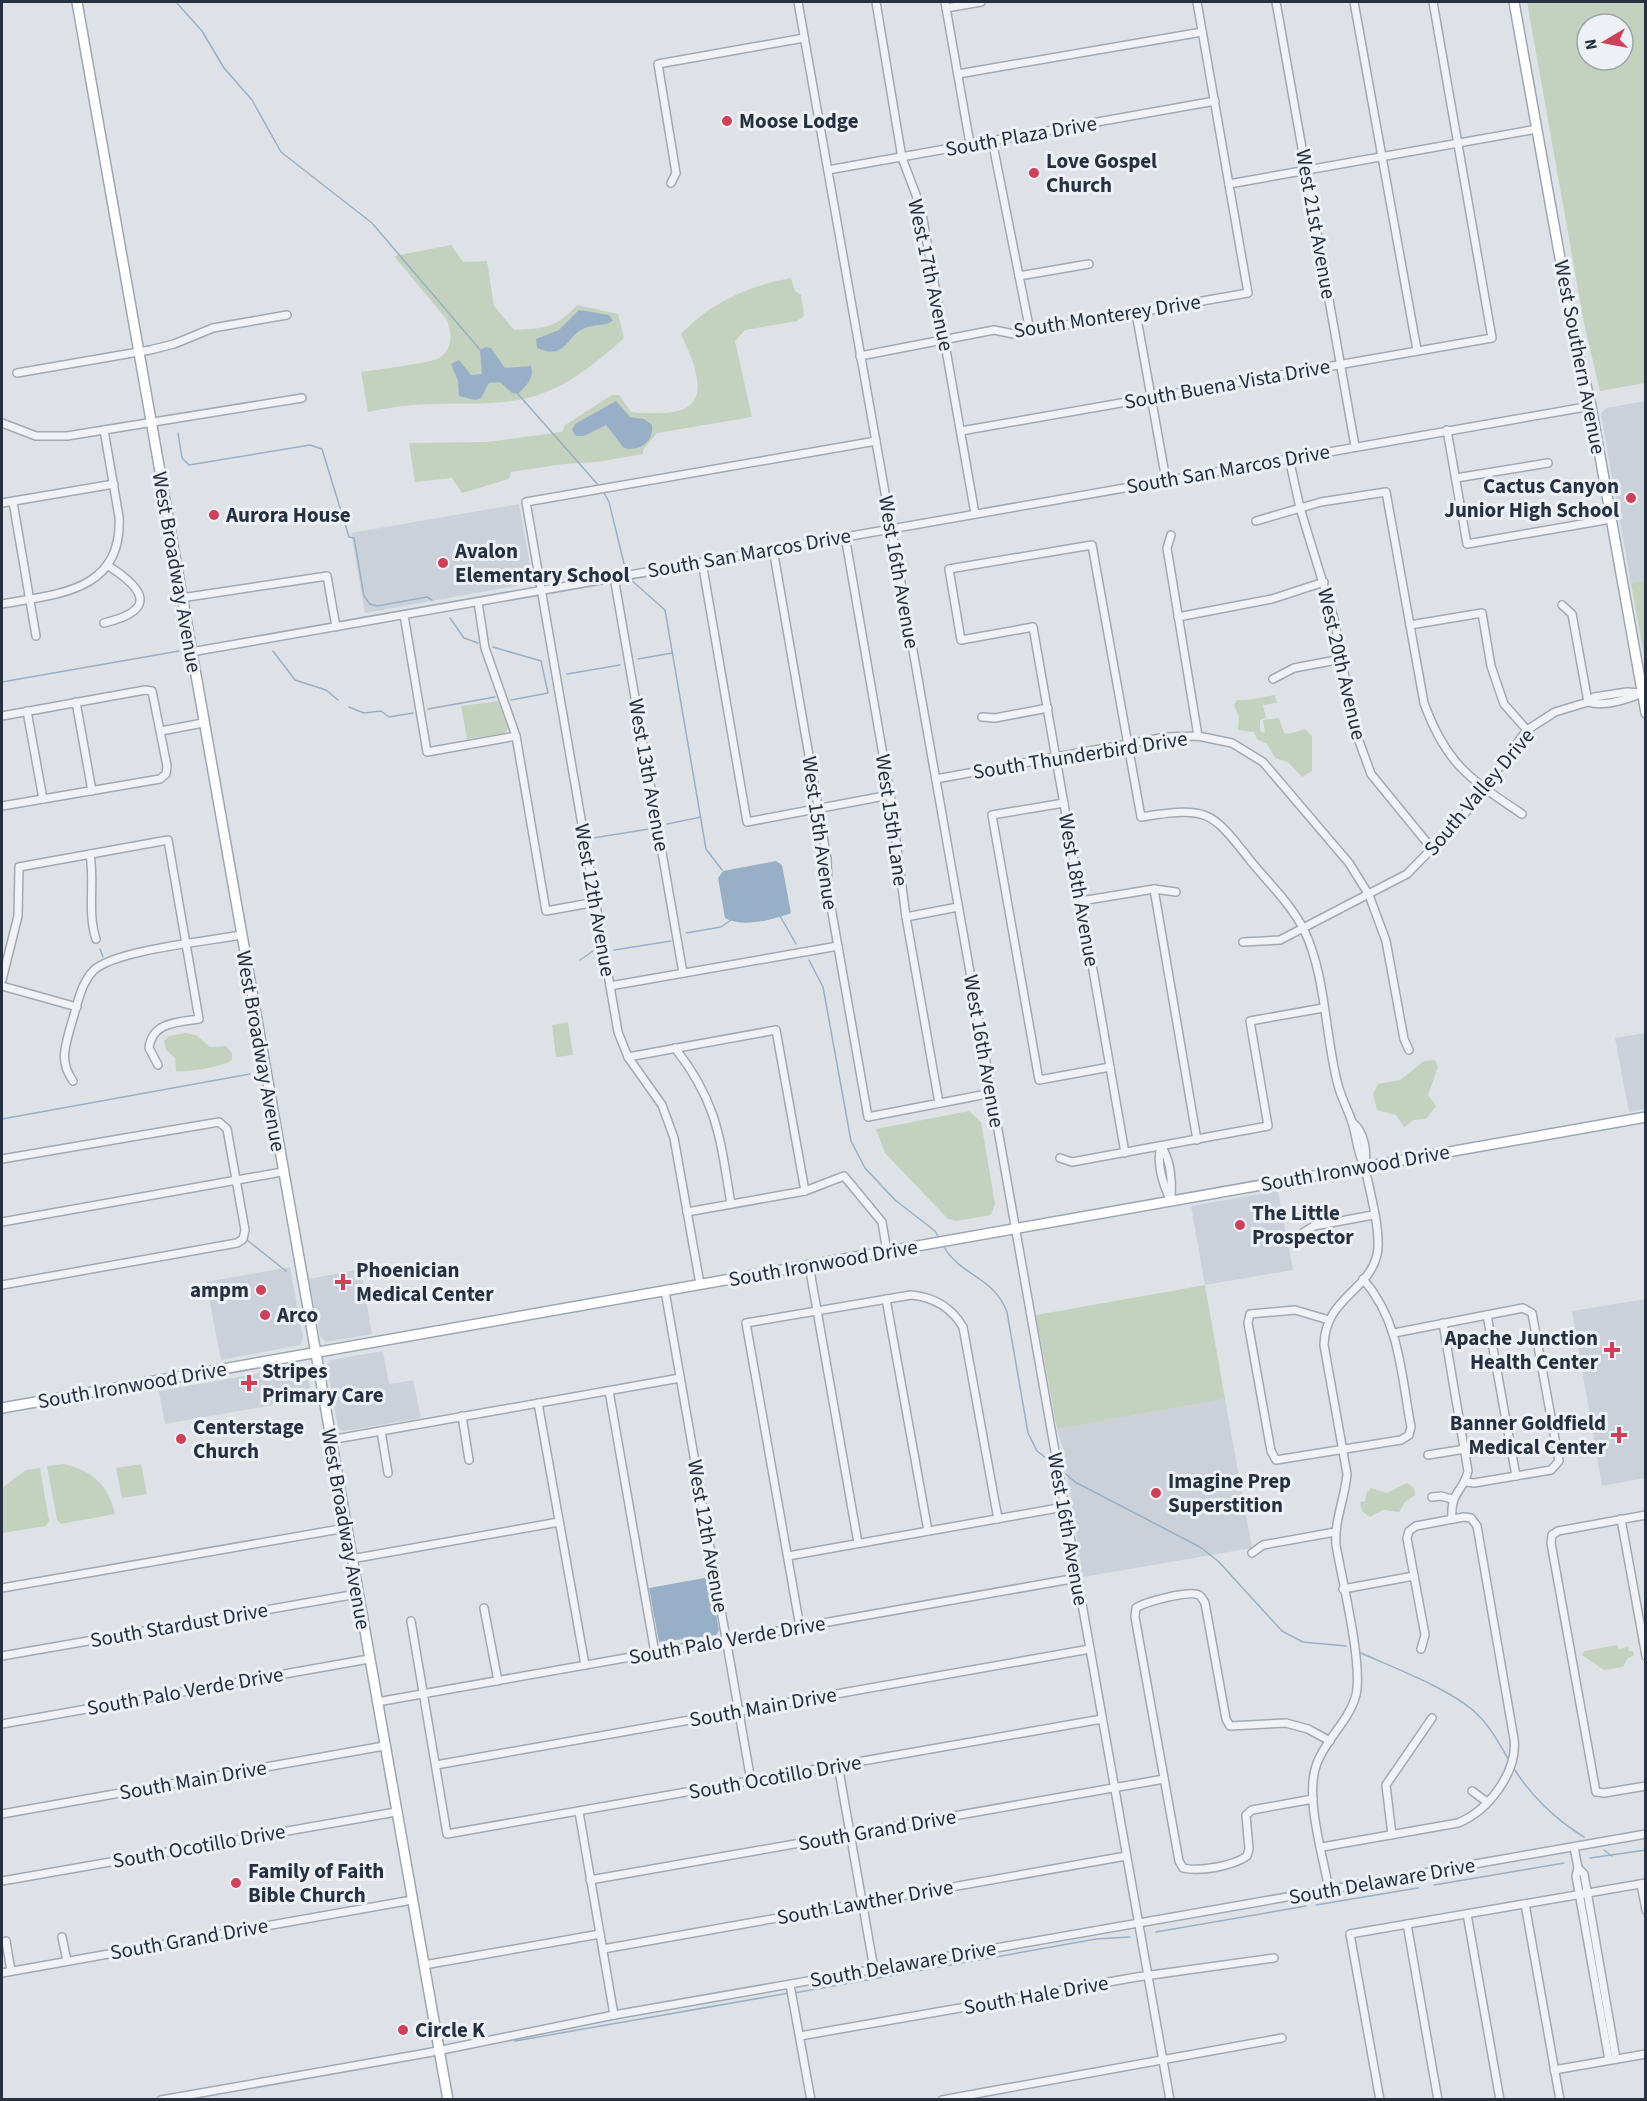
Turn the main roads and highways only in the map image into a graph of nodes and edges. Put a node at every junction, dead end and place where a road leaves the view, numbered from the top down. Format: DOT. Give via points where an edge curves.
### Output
graph roads {
  1 [pos="77,2"];
  2 [pos="1515,2"];
  3 [pos="1646,713"];
  4 [pos="1646,1117"];
  5 [pos="314,1353"];
  6 [pos="2,1408"];
  7 [pos="448,2100"];
  1 -- 5 [label="main road, West Broadway Avenue"];
  2 -- 3 [label="main road, West Southern Avenue"];
  4 -- 5 [label="main road, South Ironwood Drive"];
  5 -- 6 [label="main road, South Ironwood Drive"];
  5 -- 7 [label="main road, West Broadway Avenue"];
}
